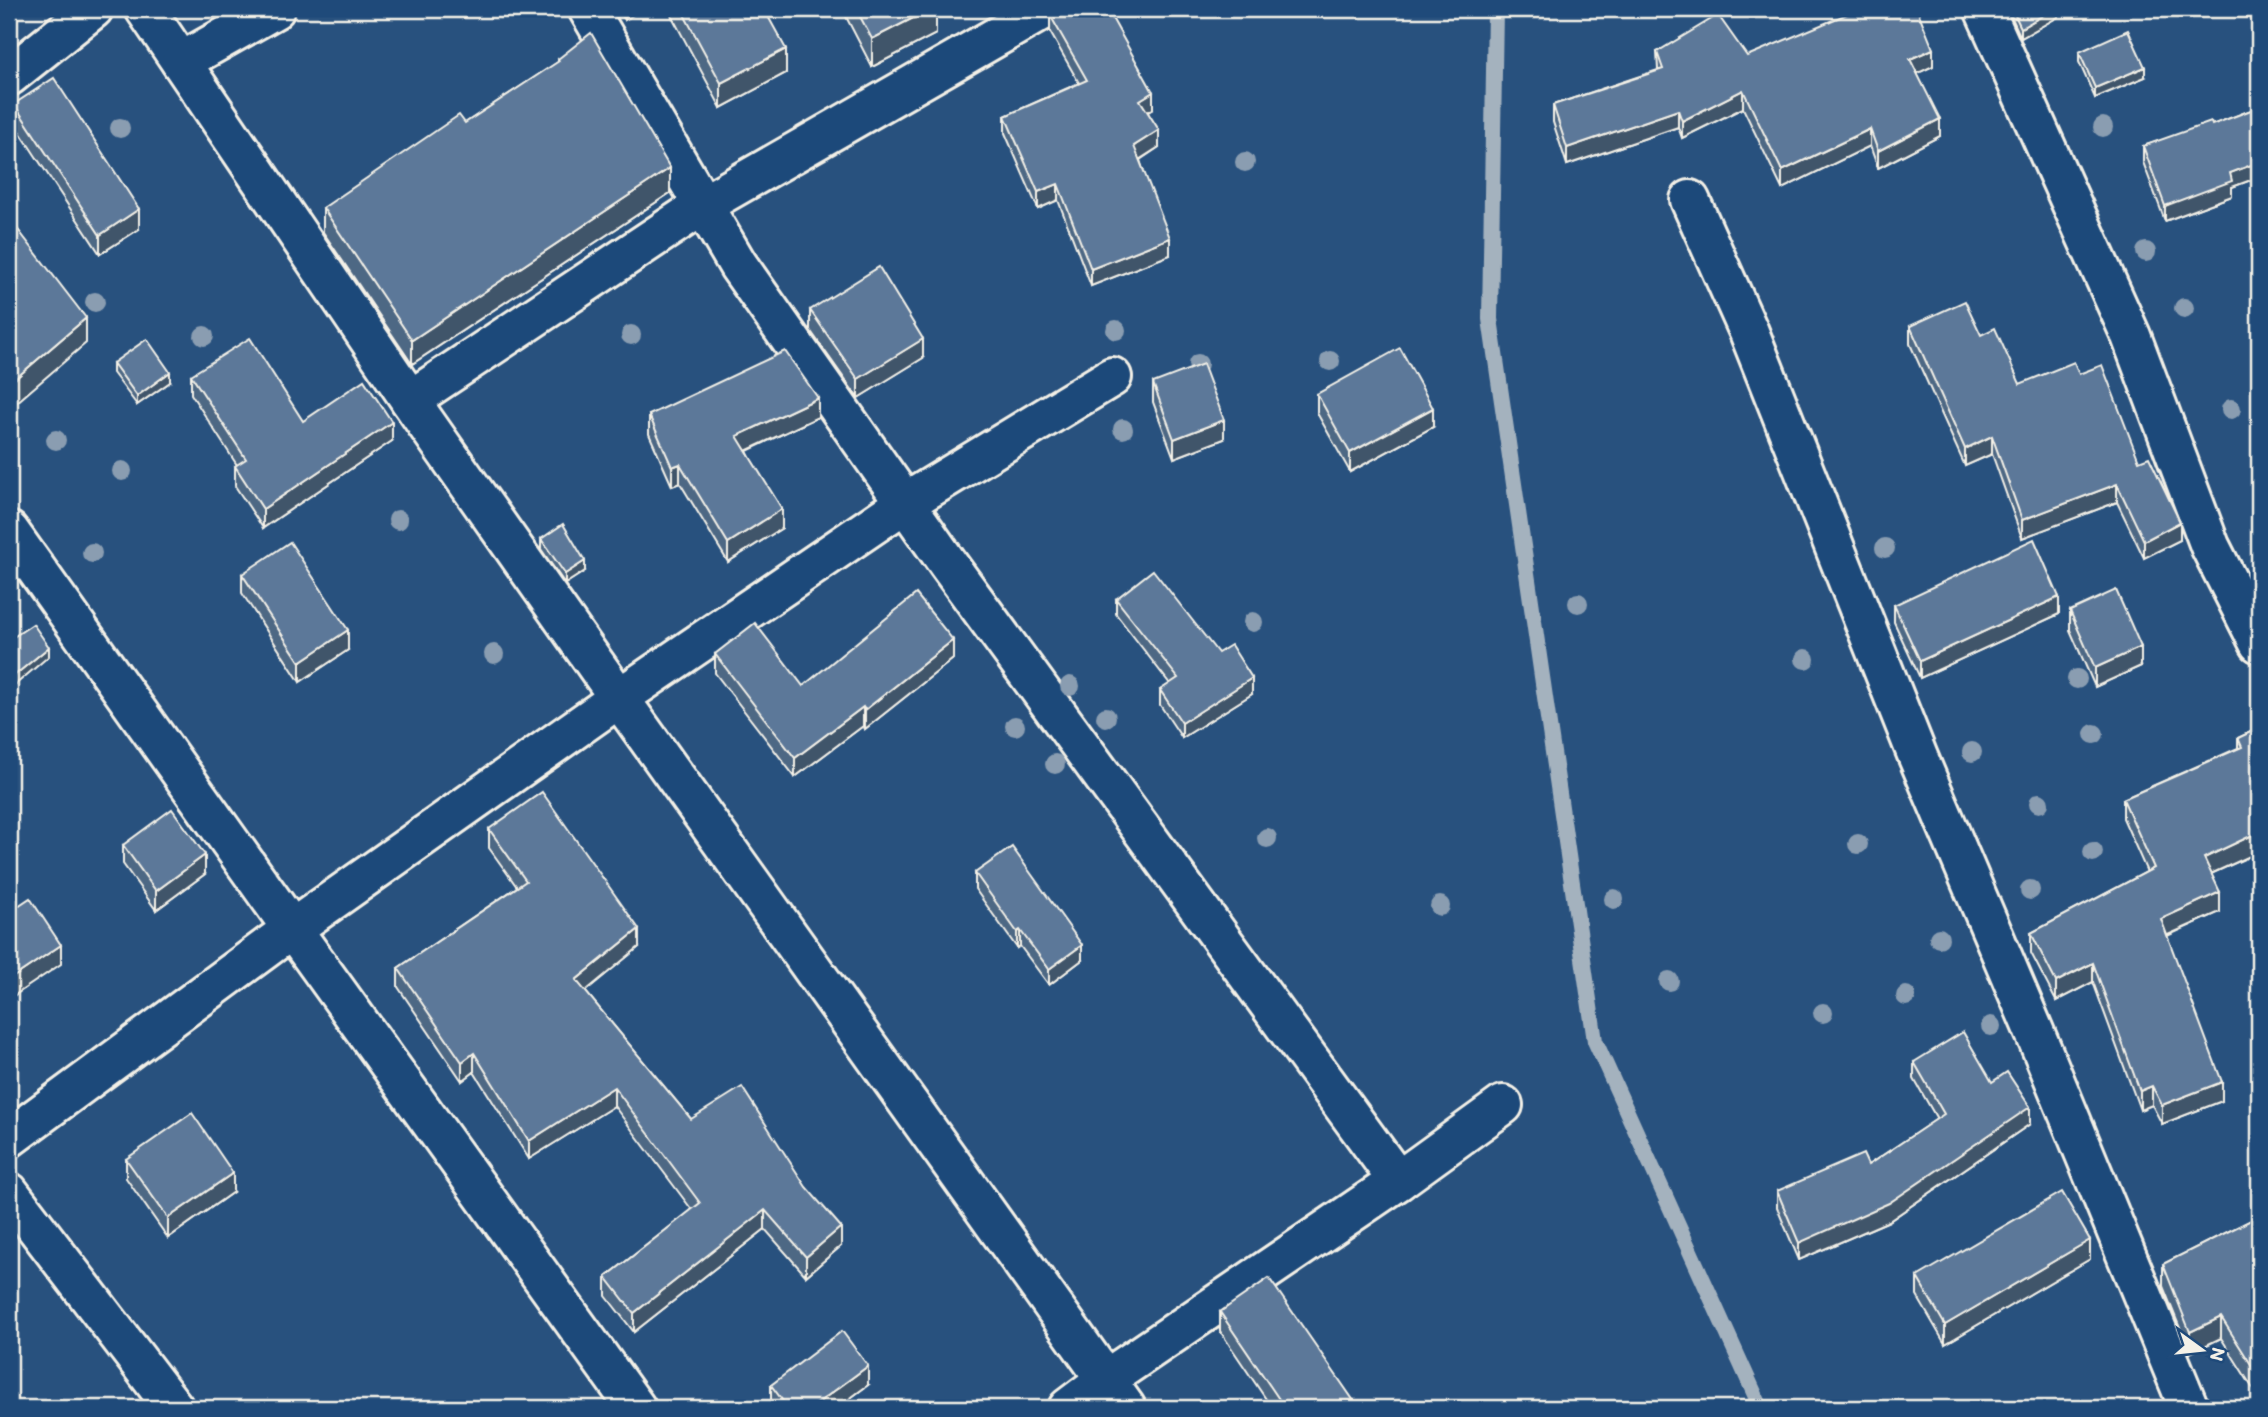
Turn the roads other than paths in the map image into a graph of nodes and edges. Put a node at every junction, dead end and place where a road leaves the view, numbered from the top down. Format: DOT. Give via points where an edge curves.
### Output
graph roads {
  1 [pos="93,9"];
  2 [pos="145,9"];
  3 [pos="275,9"];
  4 [pos="588,9"];
  5 [pos="1045,9"];
  6 [pos="1984,9"];
  7 [pos="181,62"];
  8 [pos="9,76"];
  9 [pos="1690,200"];
  10 [pos="703,205"];
  11 [pos="1112,377"];
  12 [pos="410,400"];
  13 [pos="905,503"];
  14 [pos="9,531"];
  15 [pos="2259,643"];
  16 [pos="619,698"];
  17 [pos="292,929"];
  18 [pos="1503,1105"];
  19 [pos="9,1138"];
  20 [pos="1398,1181"];
  21 [pos="9,1192"];
  22 [pos="1116,1394"];
  23 [pos="174,1408"];
  24 [pos="636,1408"];
  25 [pos="1068,1408"];
  26 [pos="2189,1408"];
  1 -- 8 [label="street"];
  2 -- 7 [label="street"];
  3 -- 7 [label="street"];
  4 -- 10 [label="street"];
  5 -- 10 [label="street"];
  6 -- 15 [label="street" via="2132,336 2210,546"];
  7 -- 12 [label="street"];
  9 -- 26 [label="street" via="1749,332 1917,757"];
  10 -- 12 [label="street"];
  10 -- 13 [label="street" via="738,265"];
  11 -- 13 [label="street"];
  12 -- 16 [label="street"];
  13 -- 16 [label="street"];
  13 -- 20 [label="street"];
  14 -- 17 [label="street"];
  16 -- 17 [label="street"];
  16 -- 22 [label="street"];
  17 -- 19 [label="street"];
  17 -- 24 [label="street"];
  18 -- 20 [label="street"];
  20 -- 22 [label="street"];
  21 -- 23 [label="street"];
  22 -- 25 [label="street"];
}
